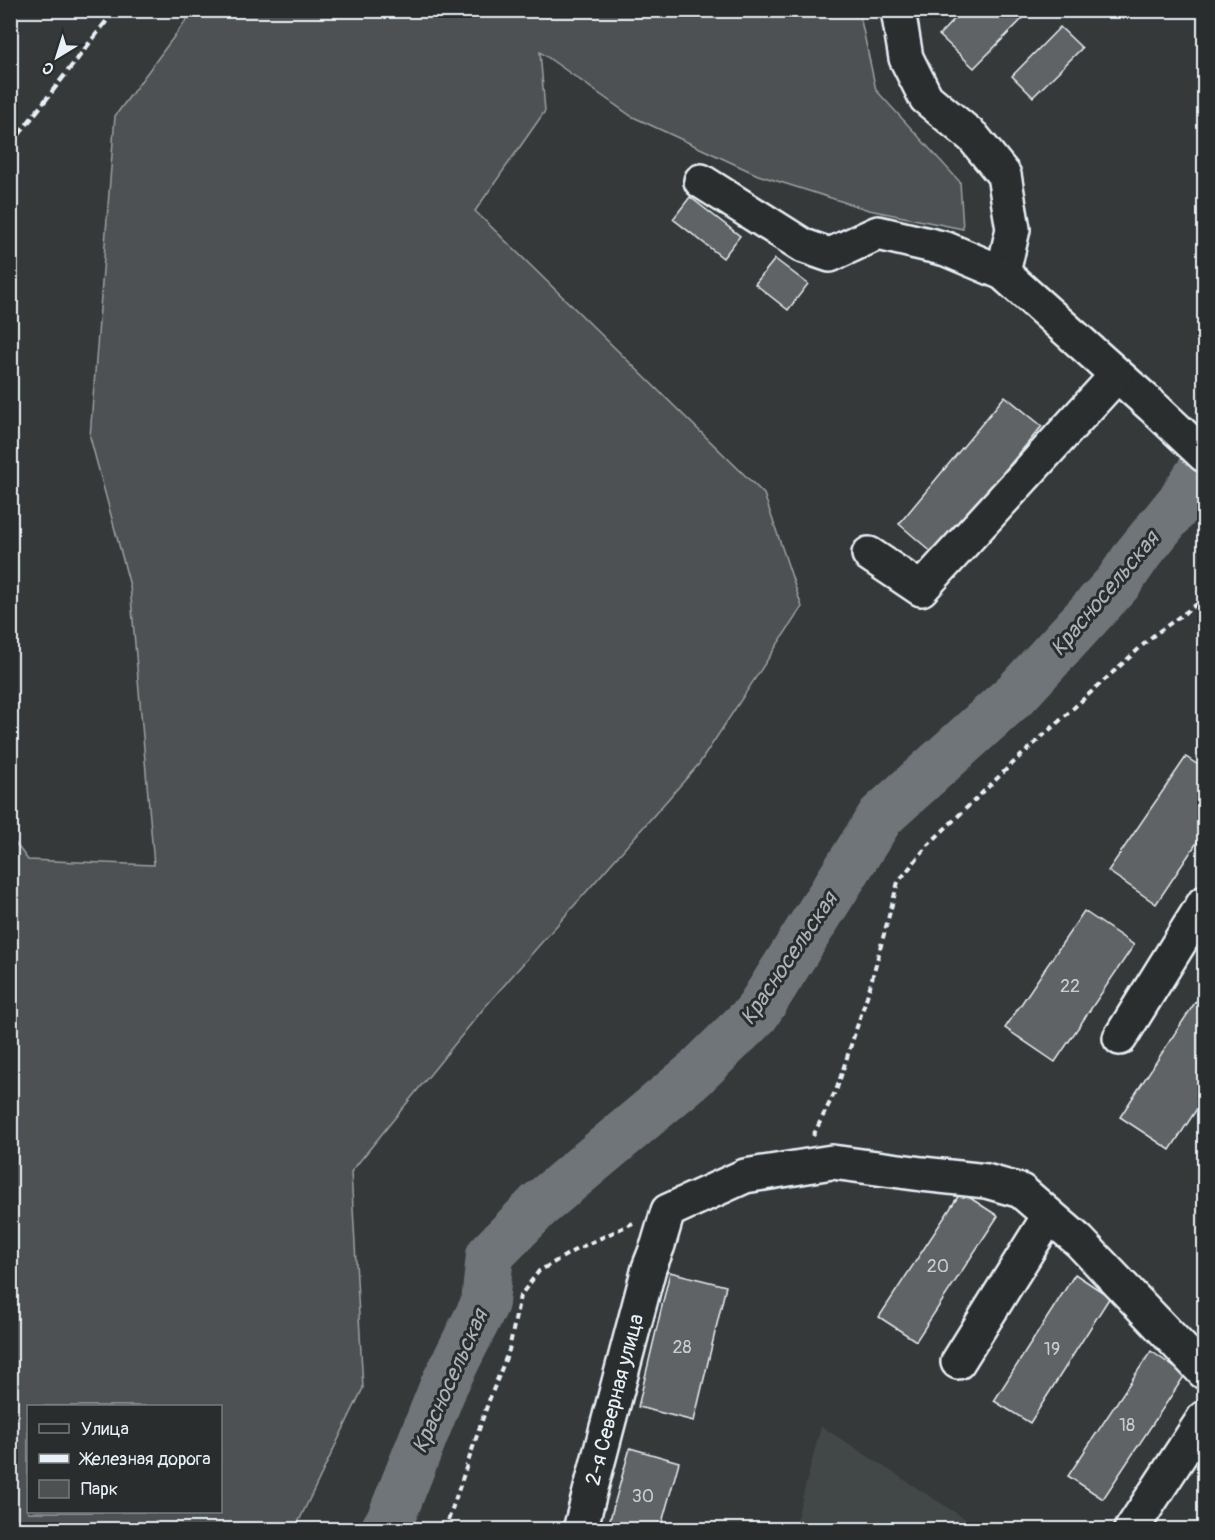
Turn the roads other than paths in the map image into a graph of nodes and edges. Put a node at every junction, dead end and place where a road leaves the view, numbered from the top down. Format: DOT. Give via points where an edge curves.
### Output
graph roads {
  1 [pos="902,10"];
  2 [pos="701,181"];
  3 [pos="1003,273"];
  4 [pos="1117,375"];
  5 [pos="1204,455"];
  6 [pos="869,554"];
  7 [pos="1204,903"];
  8 [pos="1120,1038"];
  9 [pos="1049,1216"];
  10 [pos="958,1362"];
  11 [pos="1204,1371"];
  12 [pos="1204,1418"];
  13 [pos="580,1530"];
  14 [pos="1131,1530"];
  1 -- 3 [label="street" via="899,16 906,58 926,98 973,137 1004,175 1013,229"];
  2 -- 3 [label="street" via="804,246 830,255 878,233 946,249"];
  3 -- 4 [label="street"];
  4 -- 5 [label="street"];
  4 -- 6 [label="street" via="921,589"];
  7 -- 8 [label="street"];
  9 -- 10 [label="street"];
  9 -- 11 [label="street" via="1079,1241"];
  9 -- 13 [label="street, 2-я Северная улица" via="1021,1191 986,1180 832,1162 745,1176 668,1211 649,1268"];
  12 -- 14 [label="street"];
}
